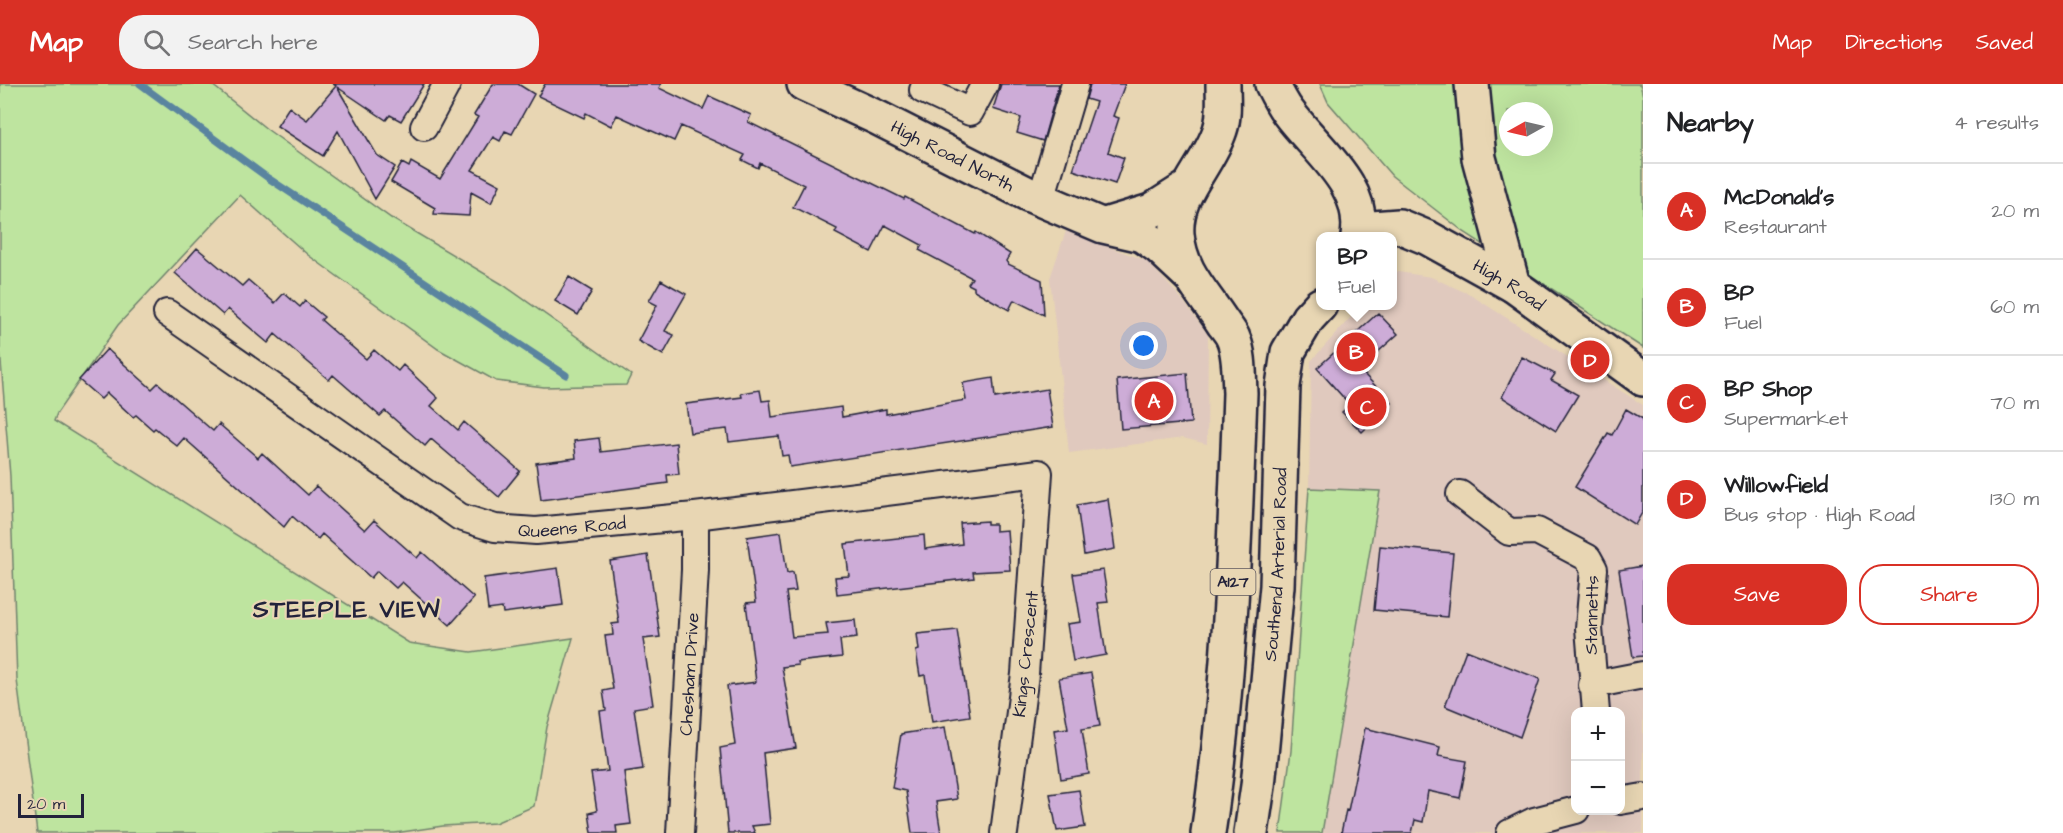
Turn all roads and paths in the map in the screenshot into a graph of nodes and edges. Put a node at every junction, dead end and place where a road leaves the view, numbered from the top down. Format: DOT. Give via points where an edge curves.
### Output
graph roads {
  1 [pos="447,84"];
  2 [pos="804,84"];
  3 [pos="985,84"];
  4 [pos="1076,84"];
  5 [pos="1223,84"];
  6 [pos="1272,84"];
  7 [pos="1472,84"];
  8 [pos="923,90"];
  9 [pos="424,127"];
  10 [pos="1187,188"];
  11 [pos="1041,200"];
  12 [pos="1104,226"];
  13 [pos="1359,232"];
  14 [pos="1365,232"];
  15 [pos="1190,276"];
  16 [pos="1513,285"];
  17 [pos="1316,309"];
  18 [pos="167,313"];
  19 [pos="1643,379"];
  20 [pos="1040,473"];
  21 [pos="1460,495"];
  22 [pos="694,516"];
  23 [pos="1643,675"];
  24 [pos="1592,685"];
  25 [pos="1595,707"];
  26 [pos="1643,797"];
  27 [pos="1625,800"];
  28 [pos="1571,811"];
  29 [pos="680,833"];
  30 [pos="1004,833"];
  31 [pos="1208,833"];
  32 [pos="1251,833"];
  33 [pos="1510,833"];
  1 -- 9 [label="street"];
  2 -- 11 [label="main road, High Road North"];
  3 -- 8 [label="street" via="970,112"];
  4 -- 11 [label="street"];
  5 -- 10 [label="main road, A127" via="1221,128 1209,156"];
  6 -- 13 [label="main road" via="1287,111 1350,189 1358,211"];
  7 -- 16 [label="main road" via="1479,158"];
  10 -- 12 [label="main road" via="1151,211"];
  10 -- 15 [label="main road, A127" via="1179,208 1177,231 1179,255"];
  11 -- 12 [label="main road, High Road North"];
  12 -- 15 [label="main road, High Road North" via="1142,235"];
  14 -- 16 [label="main road, High Road" via="1399,226"];
  15 -- 31 [label="main road, A127" via="1233,338 1240,393 1230,625"];
  16 -- 19 [label="main road, High Road"];
  17 -- 32 [label="main road, Southend Arterial Road / A127" via="1288,352 1283,386 1277,586"];
  18 -- 22 [label="street, Queens Road" via="460,517 495,528 536,531"];
  20 -- 22 [label="street, Queens Road"];
  20 -- 30 [label="street, Kings Crescent" via="1025,675"];
  21 -- 24 [label="street, Stannetts" via="1509,532 1537,531 1588,558 1594,569 1589,628"];
  22 -- 29 [label="street, Chesham Drive" via="695,570"];
  23 -- 24 [label="street"];
  24 -- 25 [label="street, Stannetts"];
  26 -- 27 [label="street"];
  28 -- 33 [label="street" via="1534,821"];
}
